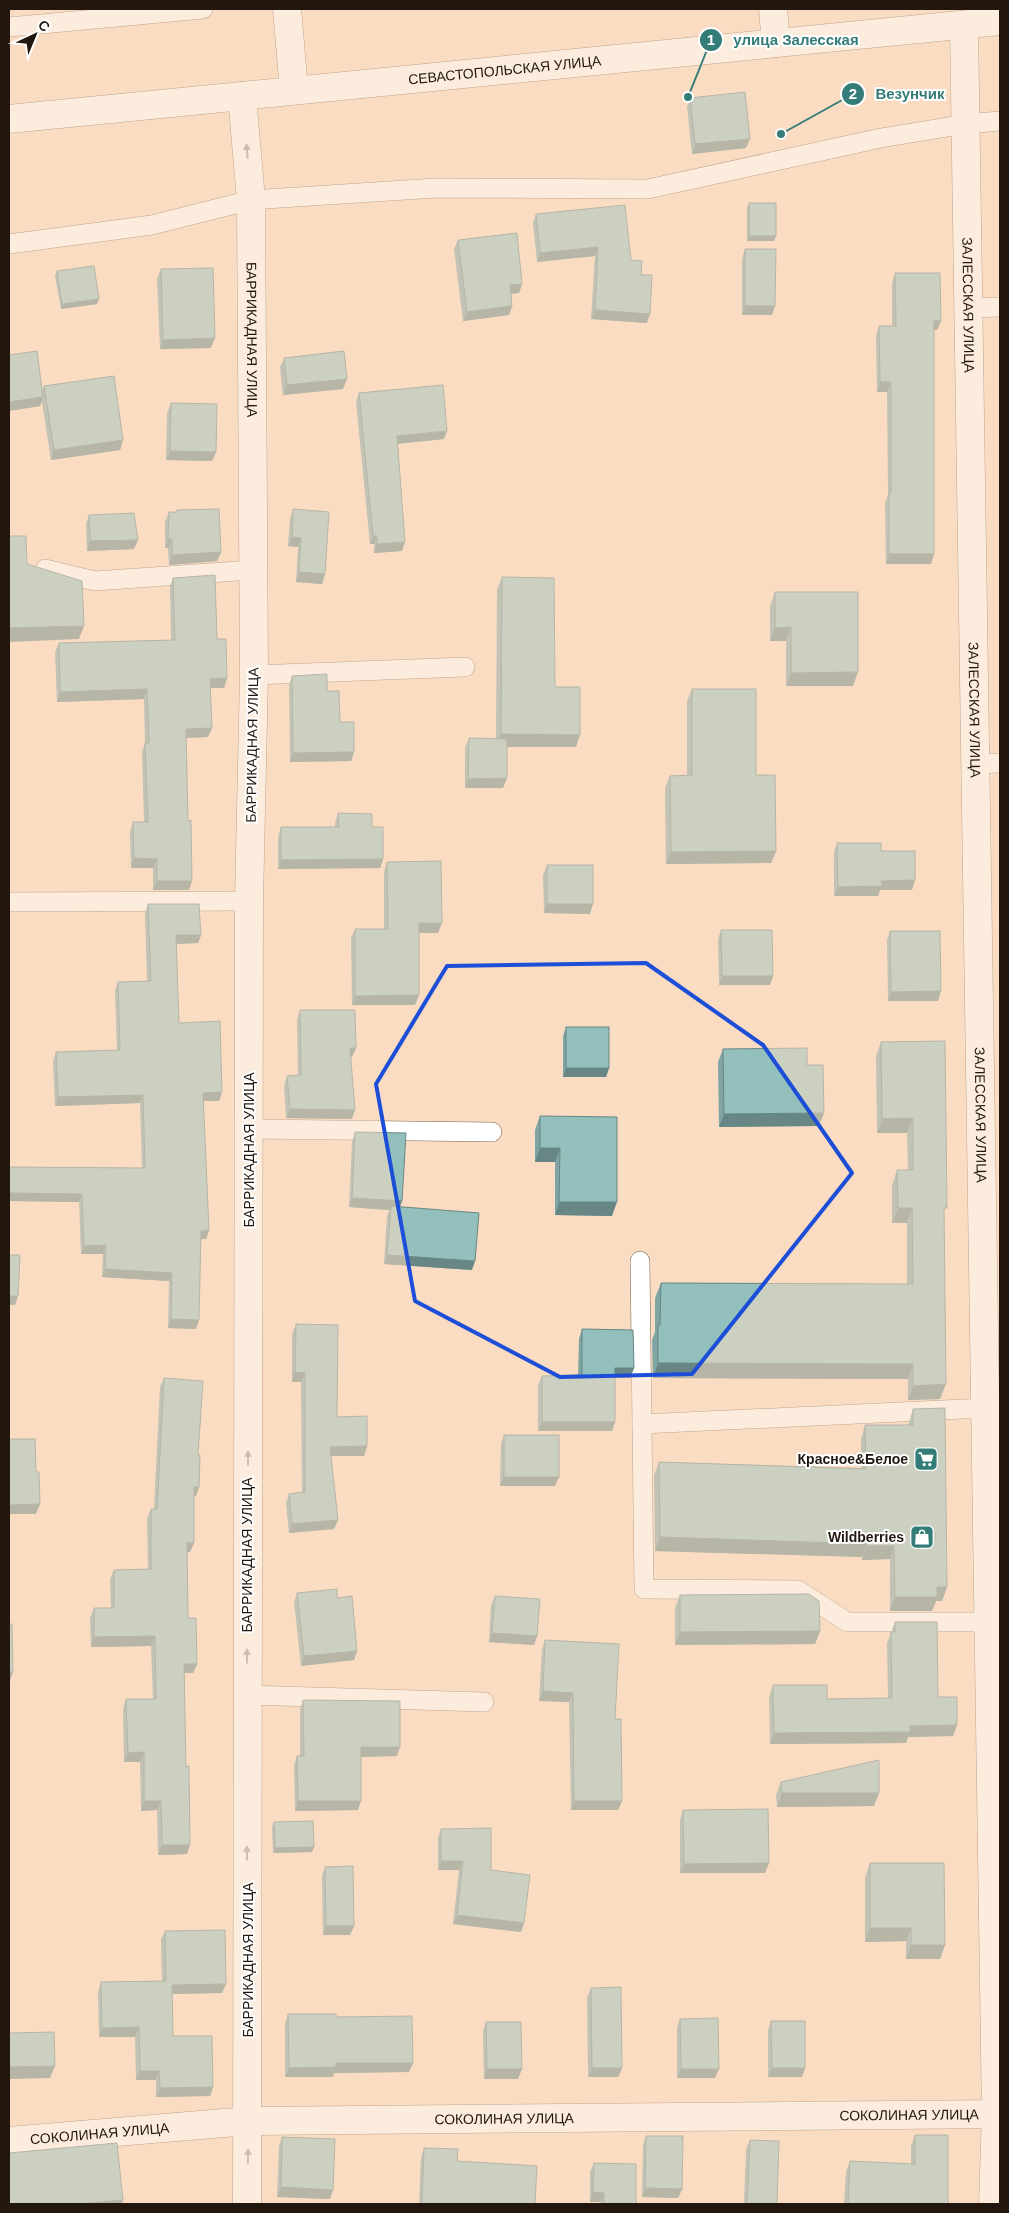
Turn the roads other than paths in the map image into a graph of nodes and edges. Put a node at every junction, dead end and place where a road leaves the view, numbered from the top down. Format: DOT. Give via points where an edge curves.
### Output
graph roads {
  1 [pos="204,9"];
  2 [pos="287,9"];
  3 [pos="773,9"];
  4 [pos="1000,21"];
  5 [pos="964,25"];
  6 [pos="9,27"];
  7 [pos="776,43"];
  8 [pos="294,90"];
  9 [pos="242,96"];
  10 [pos="9,119"];
  11 [pos="1000,121"];
  12 [pos="966,124"];
  13 [pos="251,200"];
  14 [pos="9,244"];
  15 [pos="1000,307"];
  16 [pos="968,308"];
  17 [pos="45,569"];
  18 [pos="252,570"];
  19 [pos="465,667"];
  20 [pos="254,675"];
  21 [pos="988,764"];
  22 [pos="249,901"];
  23 [pos="9,902"];
  24 [pos="250,1129"];
  25 [pos="492,1132"];
  26 [pos="640,1261"];
  27 [pos="992,1342"];
  28 [pos="985,1408"];
  29 [pos="642,1424"];
  30 [pos="989,1622"];
  31 [pos="246,1695"];
  32 [pos="484,1702"];
  33 [pos="998,2114"];
  34 [pos="248,2121"];
  35 [pos="9,2141"];
  36 [pos="247,2204"];
  37 [pos="993,2204"];
  1 -- 6 [label="lane"];
  2 -- 8 [label="street"];
  3 -- 7 [label="street"];
  4 -- 5 [label="street, СЕВАСТОПОЛЬСКАЯ УЛИЦА"];
  5 -- 7 [label="street, СЕВАСТОПОЛЬСКАЯ УЛИЦА"];
  5 -- 12 [label="street, ЗАЛЕССКАЯ УЛИЦА"];
  7 -- 8 [label="street, СЕВАСТОПОЛЬСКАЯ УЛИЦА"];
  8 -- 9 [label="street, СЕВАСТОПОЛЬСКАЯ УЛИЦА"];
  9 -- 10 [label="street, СЕВАСТОПОЛЬСКАЯ УЛИЦА"];
  13 -- 9 [label="street, БАРРИКАДНАЯ УЛИЦА, one-way"];
  11 -- 12 [label="lane"];
  12 -- 13 [label="lane" via="881,138 648,189 436,188"];
  12 -- 16 [label="street, ЗАЛЕССКАЯ УЛИЦА"];
  13 -- 14 [label="lane" via="152,225"];
  13 -- 18 [label="street, БАРРИКАДНАЯ УЛИЦА"];
  15 -- 16 [label="lane"];
  16 -- 21 [label="street, ЗАЛЕССКАЯ УЛИЦА"];
  17 -- 18 [label="lane" via="94,581"];
  18 -- 20 [label="street, БАРРИКАДНАЯ УЛИЦА"];
  19 -- 20 [label="lane"];
  20 -- 22 [label="street, БАРРИКАДНАЯ УЛИЦА"];
  21 -- 27 [label="street, ЗАЛЕССКАЯ УЛИЦА"];
  22 -- 23 [label="lane"];
  22 -- 24 [label="street, БАРРИКАДНАЯ УЛИЦА"];
  24 -- 25 [label="lane"];
  31 -- 24 [label="street, БАРРИКАДНАЯ УЛИЦА, one-way"];
  26 -- 29 [label="lane"];
  27 -- 28 [label="street, ЗАЛЕССКАЯ УЛИЦА"];
  28 -- 29 [label="lane"];
  28 -- 30 [label="street, ЗАЛЕССКАЯ УЛИЦА"];
  29 -- 30 [label="lane" via="644,1589 798,1590 847,1622"];
  30 -- 33 [label="street, ЗАЛЕССКАЯ УЛИЦА"];
  31 -- 32 [label="lane"];
  34 -- 31 [label="street, БАРРИКАДНАЯ УЛИЦА, one-way"];
  33 -- 34 [label="street, СОКОЛИНАЯ УЛИЦА"];
  33 -- 37 [label="street, ЗАЛЕССКАЯ УЛИЦА"];
  34 -- 35 [label="street, СОКОЛИНАЯ УЛИЦА"];
  36 -- 34 [label="street, БАРРИКАДНАЯ УЛИЦА, one-way"];
}
